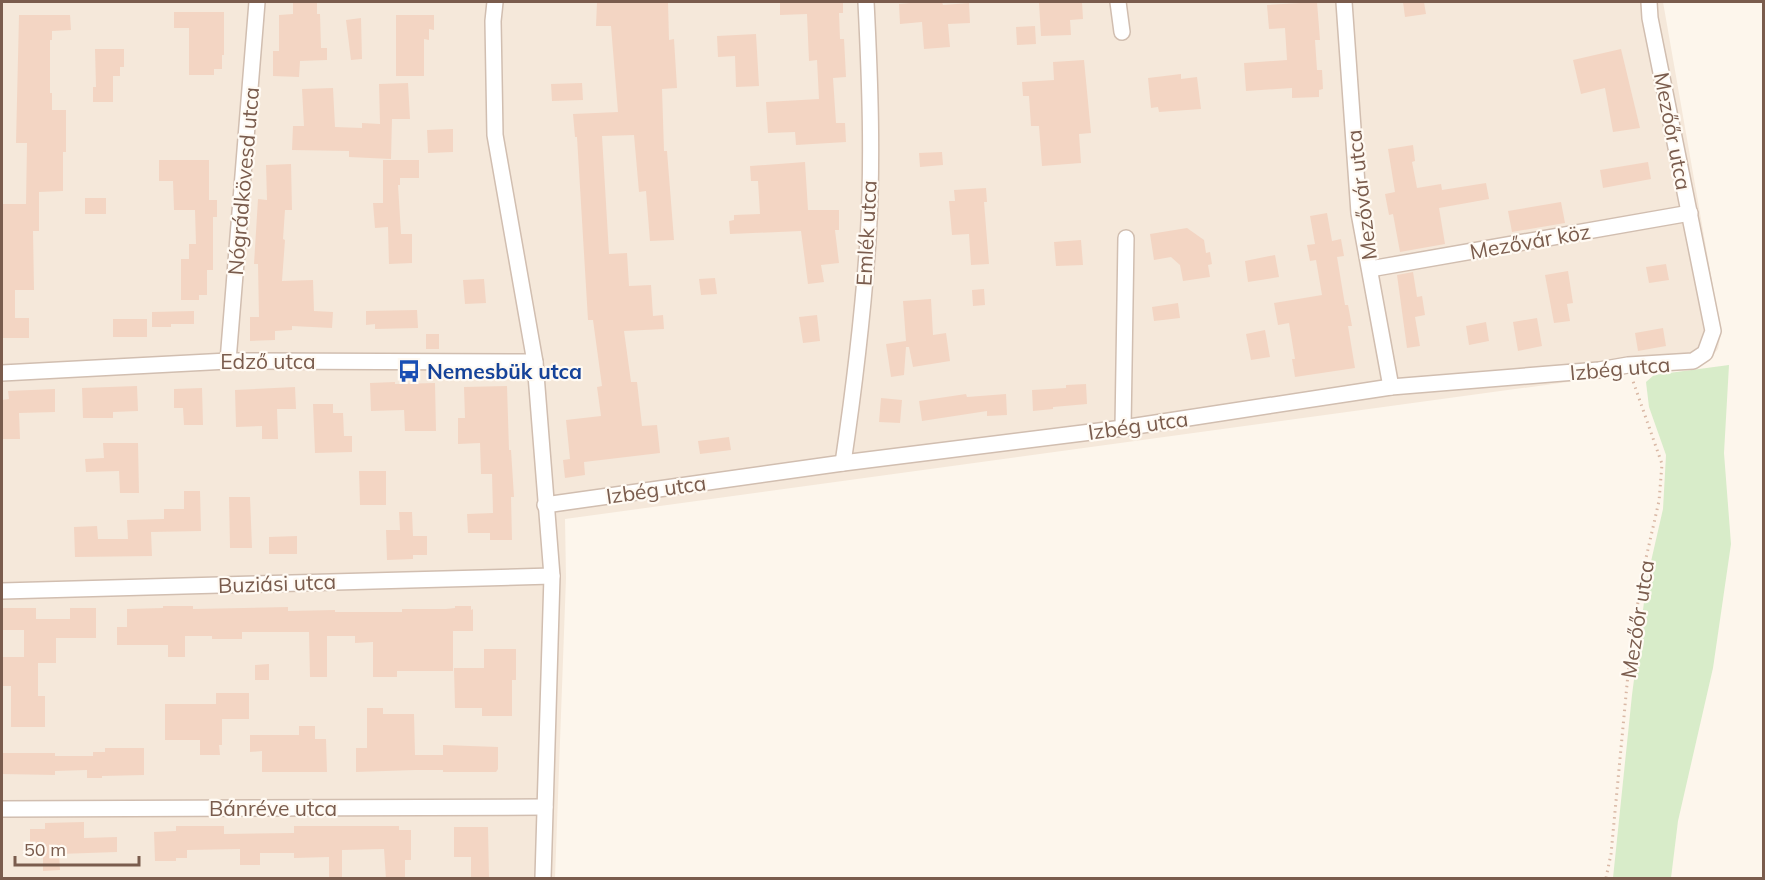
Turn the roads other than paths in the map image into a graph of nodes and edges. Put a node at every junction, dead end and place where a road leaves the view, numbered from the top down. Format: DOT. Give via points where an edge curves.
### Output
graph roads {
  1 [pos="257,2"];
  2 [pos="495,2"];
  3 [pos="866,2"];
  4 [pos="1118,2"];
  5 [pos="1344,2"];
  6 [pos="1649,2"];
  7 [pos="1122,32"];
  8 [pos="1690,213"];
  9 [pos="1125,238"];
  10 [pos="1370,269"];
  11 [pos="1713,331"];
  12 [pos="228,361"];
  13 [pos="535,362"];
  14 [pos="2,374"];
  15 [pos="1391,387"];
  16 [pos="1123,428"];
  17 [pos="843,463"];
  18 [pos="545,505"];
  19 [pos="552,576"];
  20 [pos="2,591"];
  21 [pos="545,807"];
  22 [pos="2,809"];
  23 [pos="543,879"];
  1 -- 12 [label="street, Nógrádkövesd utca"];
  2 -- 13 [label="street" via="495,135"];
  3 -- 17 [label="street, Emlék utca" via="868,239"];
  4 -- 7 [label="street"];
  5 -- 10 [label="street, Mezővár utca" via="1359,213"];
  6 -- 8 [label="street, Mezőőr utca"];
  8 -- 10 [label="street, Mezővár köz"];
  8 -- 11 [label="street, Mezőőr utca"];
  9 -- 16 [label="street"];
  10 -- 15 [label="street, Mezővár utca"];
  11 -- 15 [label="street, Izbég utca" via="1705,353 1693,361"];
  12 -- 13 [label="street, Edző utca"];
  12 -- 14 [label="street, Edző utca"];
  13 -- 18 [label="street"];
  15 -- 16 [label="street, Izbég utca"];
  16 -- 17 [label="street, Izbég utca"];
  17 -- 18 [label="street, Izbég utca"];
  18 -- 19 [label="street"];
  19 -- 20 [label="street, Buziási utca"];
  19 -- 21 [label="street"];
  21 -- 22 [label="street, Bánréve utca"];
  21 -- 23 [label="street"];
}
